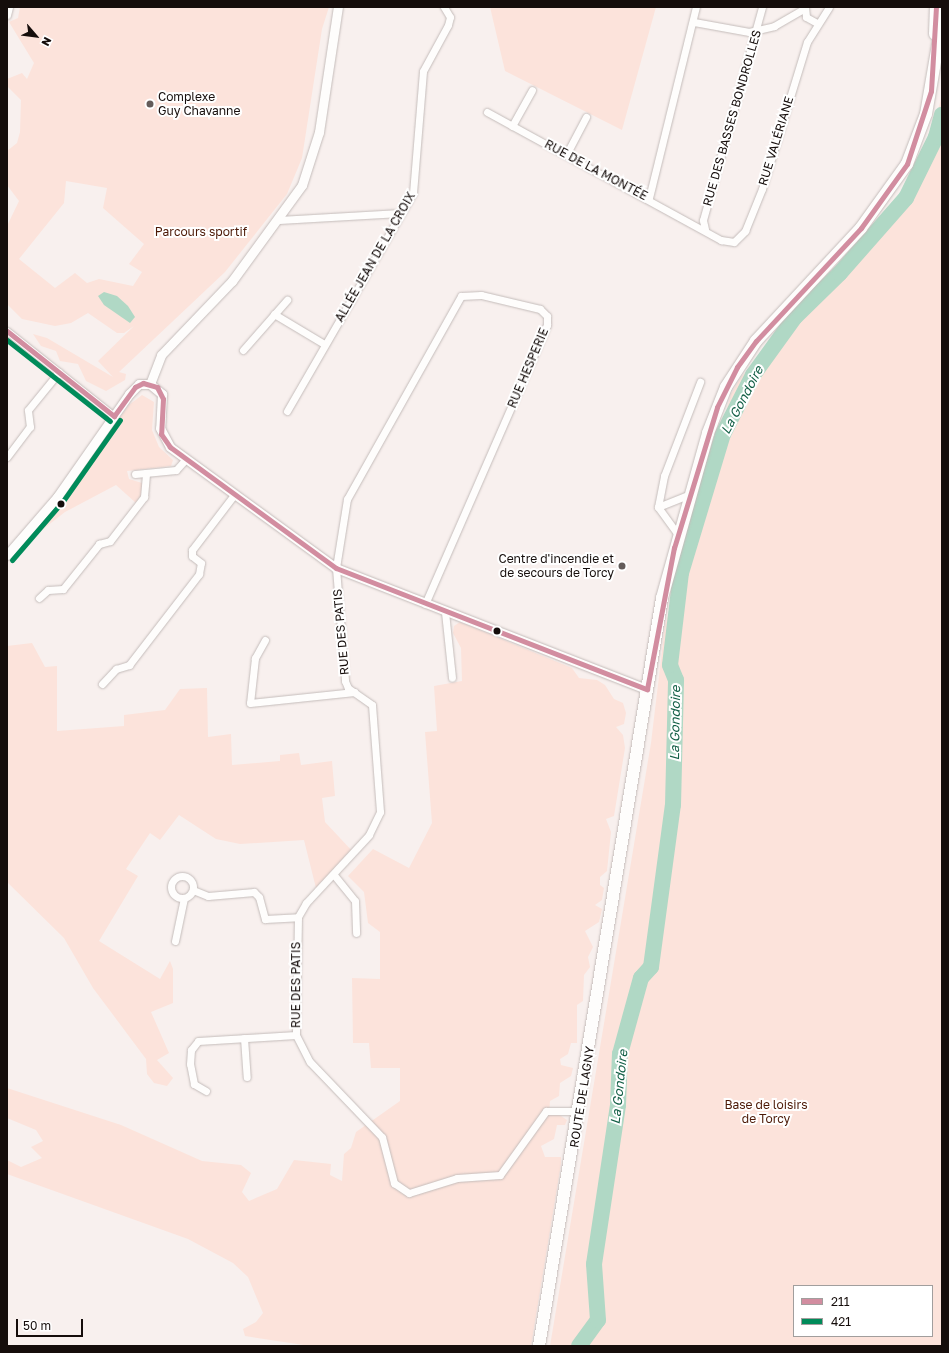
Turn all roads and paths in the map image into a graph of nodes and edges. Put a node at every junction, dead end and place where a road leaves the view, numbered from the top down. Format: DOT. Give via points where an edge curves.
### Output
graph roads {
  1 [pos="9,7"];
  2 [pos="338,7"];
  3 [pos="444,7"];
  4 [pos="696,7"];
  5 [pos="762,7"];
  6 [pos="829,7"];
  7 [pos="936,7"];
  8 [pos="805,8"];
  9 [pos="7,14"];
  10 [pos="942,21"];
  11 [pos="694,22"];
  12 [pos="817,23"];
  13 [pos="756,30"];
  14 [pos="935,63"];
  15 [pos="532,90"];
  16 [pos="487,112"];
  17 [pos="586,117"];
  18 [pos="512,126"];
  19 [pos="566,155"];
  20 [pos="649,198"];
  21 [pos="400,214"];
  22 [pos="279,220"];
  23 [pos="705,229"];
  24 [pos="286,300"];
  25 [pos="274,314"];
  26 [pos="7,331"];
  27 [pos="324,344"];
  28 [pos="243,350"];
  29 [pos="59,372"];
  30 [pos="700,382"];
  31 [pos="150,384"];
  32 [pos="287,411"];
  33 [pos="114,416"];
  34 [pos="7,457"];
  35 [pos="186,459"];
  36 [pos="146,472"];
  37 [pos="135,474"];
  38 [pos="690,494"];
  39 [pos="234,495"];
  40 [pos="658,507"];
  41 [pos="678,535"];
  42 [pos="7,555"];
  43 [pos="336,568"];
  44 [pos="39,598"];
  45 [pos="425,604"];
  46 [pos="445,612"];
  47 [pos="265,640"];
  48 [pos="452,678"];
  49 [pos="102,684"];
  50 [pos="647,689"];
  51 [pos="354,692"];
  52 [pos="334,875"];
  53 [pos="193,890"];
  54 [pos="184,898"];
  55 [pos="298,917"];
  56 [pos="356,933"];
  57 [pos="175,941"];
  58 [pos="296,1035"];
  59 [pos="244,1038"];
  60 [pos="247,1077"];
  61 [pos="206,1092"];
  62 [pos="580,1110"];
  63 [pos="539,1346"];
  1 -- 9 [label="street"];
  2 -- 22 [label="street" via="317,143 302,185"];
  3 -- 21 [label="street, ALLÉE JEAN DE LA CROIX" via="450,17 448,25 423,72 414,189"];
  4 -- 11 [label="street"];
  5 -- 13 [label="street, RUE DES BASSES BONDROLLES"];
  6 -- 12 [label="street, RUE VALÉRIANE"];
  7 -- 14 [label="main road"];
  8 -- 12 [label="street" via="806,18"];
  8 -- 13 [label="street" via="774,26"];
  10 -- 14 [label="main road"];
  11 -- 13 [label="street" via="741,33"];
  11 -- 20 [label="street"];
  12 -- 23 [label="street, RUE VALÉRIANE" via="802,55 772,161 742,236 730,243"];
  13 -- 23 [label="street, RUE DES BASSES BONDROLLES" via="703,220"];
  14 -- 38 [label="main road" via="926,114 899,178 861,228 766,330 737,367 717,407"];
  15 -- 18 [label="street"];
  16 -- 18 [label="street, RUE DE LA MONTÉE"];
  17 -- 19 [label="street"];
  18 -- 19 [label="street, RUE DE LA MONTÉE"];
  19 -- 20 [label="street, RUE DE LA MONTÉE"];
  20 -- 23 [label="street, RUE DE LA MONTÉE"];
  21 -- 22 [label="street"];
  21 -- 27 [label="street, ALLÉE JEAN DE LA CROIX"];
  22 -- 31 [label="street" via="220,295 161,355"];
  24 -- 25 [label="street"];
  25 -- 27 [label="street"];
  25 -- 28 [label="street"];
  26 -- 29 [label="street"];
  27 -- 32 [label="street, ALLÉE JEAN DE LA CROIX"];
  29 -- 33 [label="street"];
  29 -- 34 [label="street" via="28,410 30,427"];
  30 -- 40 [label="street" via="664,476"];
  31 -- 33 [label="street" via="135,387"];
  31 -- 35 [label="street" via="157,387 163,399 160,428 164,438"];
  33 -- 42 [label="street" via="57,497"];
  35 -- 36 [label="street" via="176,470"];
  35 -- 39 [label="street"];
  36 -- 37 [label="street"];
  36 -- 44 [label="street" via="144,497 110,541 99,544 63,589 48,590"];
  38 -- 40 [label="street"];
  38 -- 41 [label="main road"];
  39 -- 43 [label="street"];
  39 -- 49 [label="street" via="192,550 192,556 201,563 199,574 129,665 116,669"];
  40 -- 41 [label="street"];
  41 -- 50 [label="main road, ROUTE DE LAGNY" via="662,598"];
  43 -- 45 [label="street"];
  43 -- 45 [label="street, RUE HESPERIE" via="342,515 350,491 461,296 481,295 540,309 547,316 547,325"];
  43 -- 51 [label="street, RUE DES PATIS" via="345,681"];
  45 -- 46 [label="street"];
  46 -- 48 [label="street"];
  46 -- 50 [label="street"];
  47 -- 51 [label="street" via="254,658 250,702"];
  50 -- 62 [label="main road, ROUTE DE LAGNY"];
  51 -- 52 [label="street, RUE DES PATIS" via="369,701 373,711 380,812 368,835"];
  52 -- 55 [label="street, RUE DES PATIS"];
  52 -- 56 [label="street" via="355,901"];
  53 -- 54 [label="street"];
  53 -- 54 [label="street" via="188,878 175,879 172,892"];
  53 -- 55 [label="street" via="208,896 254,892 259,897 265,919"];
  54 -- 57 [label="street"];
  55 -- 58 [label="street, RUE DES PATIS"];
  58 -- 59 [label="street"];
  58 -- 62 [label="street, RUE DES PATIS" via="310,1062 386,1144 394,1183 404,1191 414,1193 457,1178 500,1176 546,1110"];
  59 -- 60 [label="street"];
  59 -- 61 [label="street" via="198,1041 193,1046 190,1055 194,1084"];
  62 -- 63 [label="main road, ROUTE DE LAGNY"];
}
